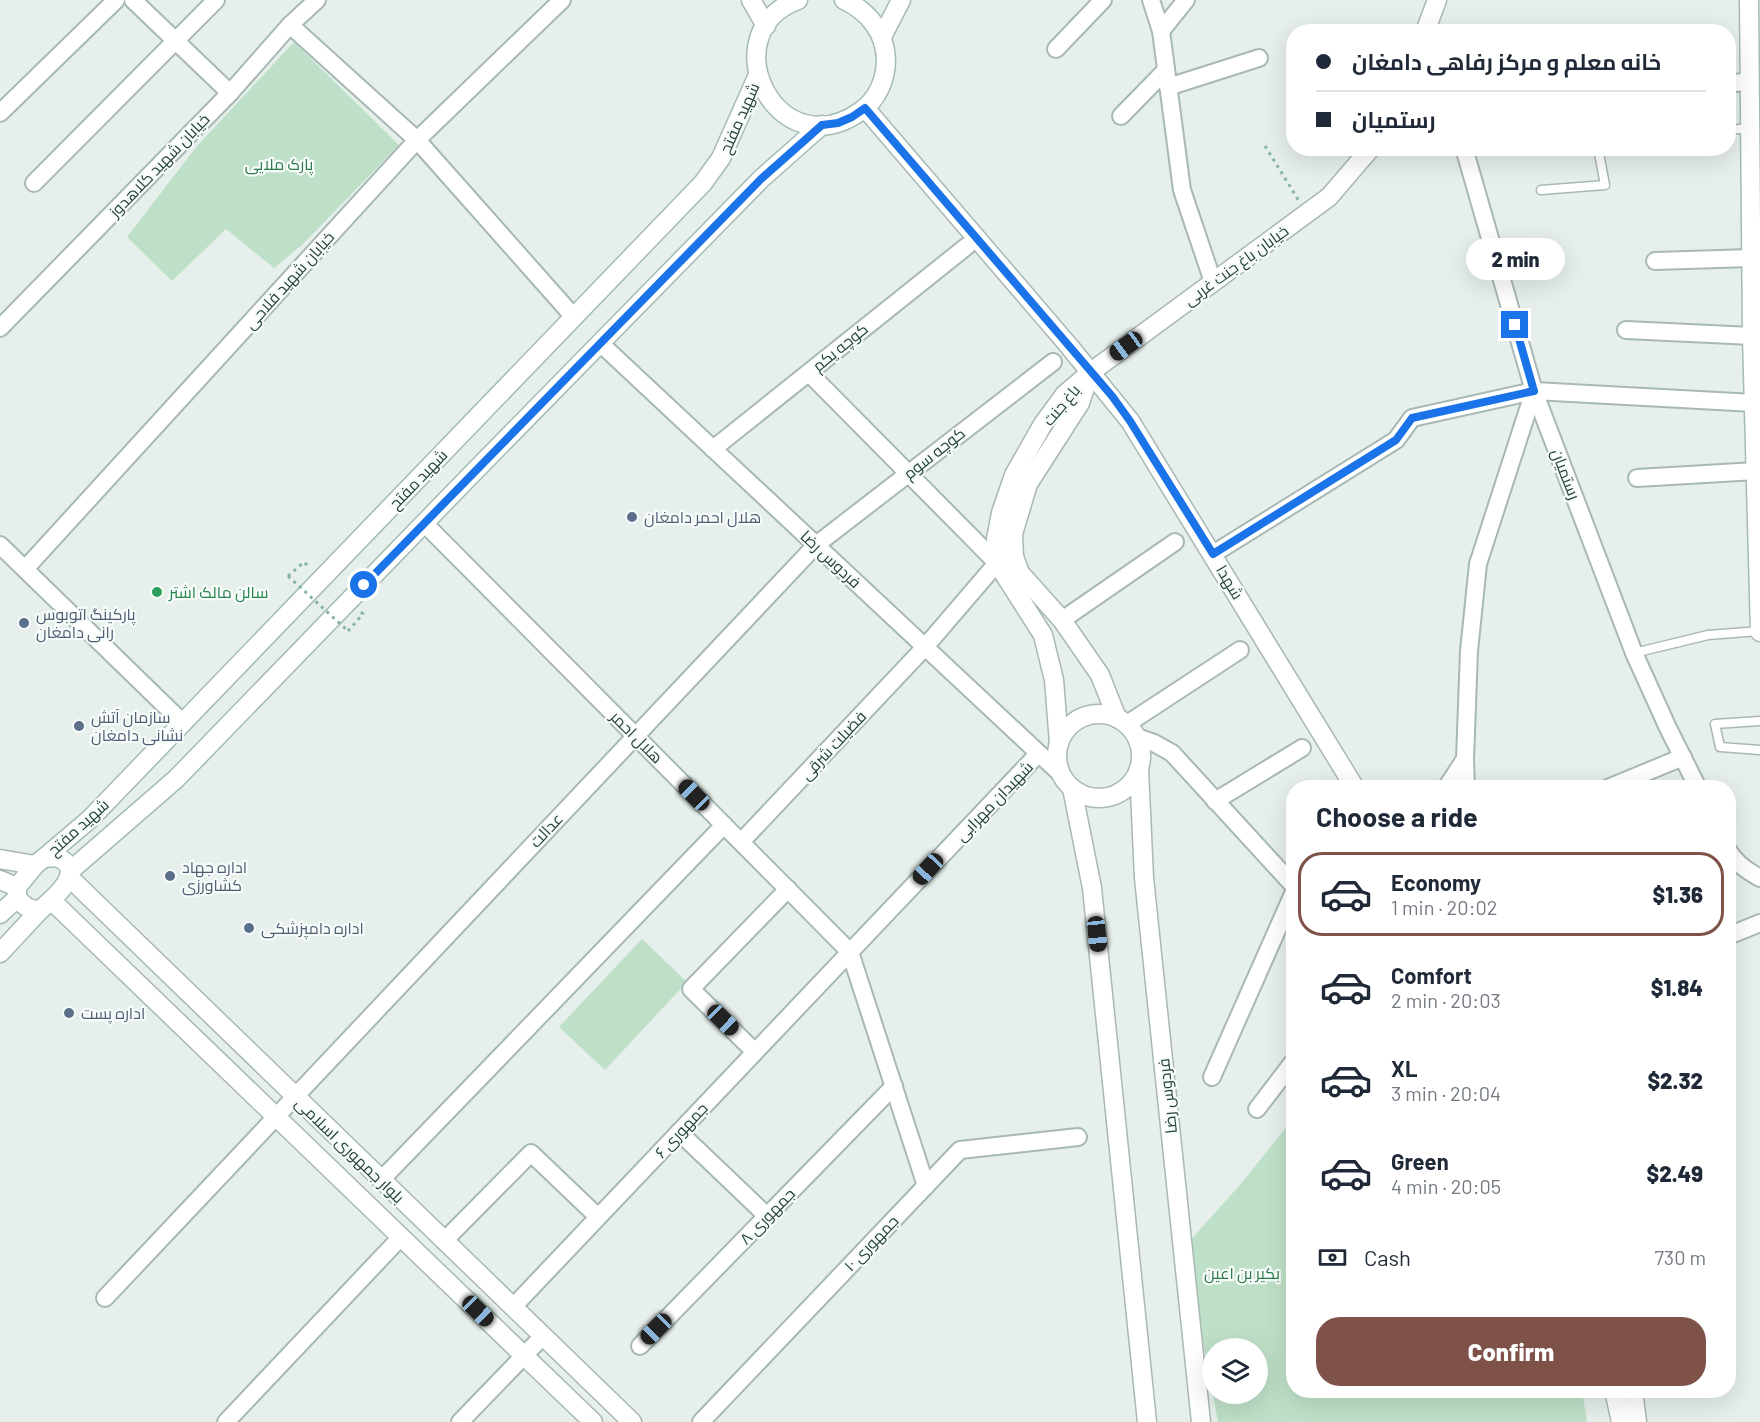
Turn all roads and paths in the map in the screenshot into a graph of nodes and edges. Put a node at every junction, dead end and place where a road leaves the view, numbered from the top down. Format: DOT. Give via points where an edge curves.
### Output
graph roads {
  1 [pos="116,0"];
  2 [pos="134,0"];
  3 [pos="216,0"];
  4 [pos="316,0"];
  5 [pos="562,0"];
  6 [pos="751,0"];
  7 [pos="795,0"];
  8 [pos="901,0"];
  9 [pos="1103,0"];
  10 [pos="1152,0"];
  11 [pos="1185,0"];
  12 [pos="1437,0"];
  13 [pos="1749,0"];
  14 [pos="855,2"];
  15 [pos="1430,24"];
  16 [pos="290,25"];
  17 [pos="766,26"];
  18 [pos="1161,31"];
  19 [pos="882,37"];
  20 [pos="176,41"];
  21 [pos="1056,50"];
  22 [pos="1259,58"];
  23 [pos="1166,70"];
  24 [pos="758,75"];
  25 [pos="1750,81"];
  26 [pos="1736,83"];
  27 [pos="1168,87"];
  28 [pos="230,93"];
  29 [pos="865,108"];
  30 [pos="0,113"];
  31 [pos="1120,116"];
  32 [pos="822,125"];
  33 [pos="1750,128"];
  34 [pos="1736,129"];
  35 [pos="417,140"];
  36 [pos="1265,146"];
  37 [pos="1364,156"];
  38 [pos="1466,156"];
  39 [pos="1600,156"];
  40 [pos="34,183"];
  41 [pos="1540,190"];
  42 [pos="1306,214"];
  43 [pos="967,246"];
  44 [pos="1751,258"];
  45 [pos="1654,261"];
  46 [pos="1213,282"];
  47 [pos="573,316"];
  48 [pos="0,328"];
  49 [pos="1626,330"];
  50 [pos="1752,336"];
  51 [pos="600,343"];
  52 [pos="1053,362"];
  53 [pos="1091,372"];
  54 [pos="809,373"];
  55 [pos="1534,391"];
  56 [pos="1754,403"];
  57 [pos="713,449"];
  58 [pos="1756,471"];
  59 [pos="908,473"];
  60 [pos="1637,478"];
  61 [pos="424,523"];
  62 [pos="1175,542"];
  63 [pos="0,545"];
  64 [pos="816,545"];
  65 [pos="1213,554"];
  66 [pos="304,562"];
  67 [pos="997,563"];
  68 [pos="25,569"];
  69 [pos="363,614"];
  70 [pos="1062,620"];
  71 [pos="1760,632"];
  72 [pos="925,647"];
  73 [pos="1240,650"];
  74 [pos="1634,653"];
  75 [pos="1760,721"];
  76 [pos="183,723"];
  77 [pos="1127,727"];
  78 [pos="635,736"];
  79 [pos="1059,743"];
  80 [pos="1302,748"];
  81 [pos="1760,750"];
  82 [pos="1038,753"];
  83 [pos="1683,757"];
  84 [pos="1465,759"];
  85 [pos="1139,769"];
  86 [pos="1350,780"];
  87 [pos="1451,780"];
  88 [pos="1466,780"];
  89 [pos="1627,780"];
  90 [pos="1694,780"];
  91 [pos="1067,782"];
  92 [pos="1215,801"];
  93 [pos="724,825"];
  94 [pos="741,842"];
  95 [pos="0,859"];
  96 [pos="1736,861"];
  97 [pos="39,862"];
  98 [pos="70,874"];
  99 [pos="1286,877"];
  100 [pos="1760,878"];
  101 [pos="0,880"];
  102 [pos="788,889"];
  103 [pos="17,892"];
  104 [pos="46,905"];
  105 [pos="0,914"];
  106 [pos="1760,924"];
  107 [pos="1286,926"];
  108 [pos="1736,933"];
  109 [pos="850,952"];
  110 [pos="0,953"];
  111 [pos="755,1052"];
  112 [pos="1286,1071"];
  113 [pos="1212,1077"];
  114 [pos="894,1086"];
  115 [pos="294,1096"];
  116 [pos="1257,1109"];
  117 [pos="276,1116"];
  118 [pos="679,1132"];
  119 [pos="1078,1137"];
  120 [pos="381,1180"];
  121 [pos="926,1186"];
  122 [pos="767,1216"];
  123 [pos="598,1217"];
  124 [pos="401,1237"];
  125 [pos="444,1241"];
  126 [pos="105,1298"];
  127 [pos="513,1307"];
  128 [pos="543,1336"];
  129 [pos="639,1346"];
  130 [pos="524,1355"];
  131 [pos="1616,1398"];
  132 [pos="1634,1398"];
  133 [pos="226,1422"];
  134 [pos="460,1422"];
  135 [pos="593,1422"];
  136 [pos="632,1422"];
  137 [pos="701,1422"];
  138 [pos="1147,1422"];
  139 [pos="1201,1422"];
  140 [pos="1621,1422"];
  141 [pos="1637,1422"];
  1 -- 30 [label="street"];
  2 -- 20 [label="street"];
  3 -- 20 [label="street"];
  4 -- 16 [label="street, خیابان شهید کلاهدوز"];
  5 -- 35 [label="street, خیابان شهید فلاحی"];
  6 -- 17 [label="street"];
  7 -- 17 [label="street"];
  8 -- 19 [label="street"];
  9 -- 21 [label="street"];
  10 -- 18 [label="street"];
  11 -- 18 [label="street"];
  12 -- 15 [label="street"];
  13 -- 25 [label="street"];
  14 -- 19 [label="street"];
  16 -- 28 [label="street, خیابان شهید کلاهدوز"];
  16 -- 35 [label="street"];
  17 -- 24 [label="street" via="756,58"];
  18 -- 23 [label="street"];
  19 -- 29 [label="street" via="886,67 875,96"];
  20 -- 28 [label="street"];
  20 -- 40 [label="street"];
  22 -- 27 [label="street"];
  23 -- 27 [label="street"];
  23 -- 31 [label="street"];
  24 -- 32 [label="street" via="774,106 805,123"];
  24 -- 47 [label="street, شهید مفتح" via="713,170"];
  25 -- 26 [label="street"];
  25 -- 33 [label="street"];
  27 -- 46 [label="street" via="1182,190"];
  28 -- 48 [label="street, خیابان شهید کلاهدوز"];
  29 -- 32 [label="street" via="838,123"];
  29 -- 53 [label="street, شهدا"];
  32 -- 51 [label="street, شهید مفتح" via="761,179"];
  33 -- 34 [label="lane"];
  33 -- 44 [label="street"];
  35 -- 47 [label="street"];
  35 -- 68 [label="street, خیابان شهید فلاحی"];
  36 -- 42 [label="path"];
  37 -- 42 [label="street, خیابان باغ جنت غربی" via="1329,197"];
  38 -- 55 [label="street, رستمیان"];
  39 -- 41 [label="lane" via="1605,185"];
  42 -- 46 [label="street, خیابان باغ جنت غربی"];
  43 -- 54 [label="street, کوچه یکم"];
  44 -- 45 [label="street"];
  44 -- 50 [label="street"];
  46 -- 53 [label="street, خیابان باغ جنت غربی"];
  47 -- 76 [label="street, شهید مفتح"];
  49 -- 50 [label="street"];
  50 -- 56 [label="street"];
  51 -- 57 [label="street, فردوس رضا"];
  51 -- 61 [label="street, شهید مفتح"];
  52 -- 59 [label="street, کوچه سوم"];
  53 -- 65 [label="street, شهدا" via="1130,421"];
  53 -- 67 [label="street, باغ جنت" via="1065,394 1014,475 1001,513"];
  53 -- 70 [label="street, باغ جنت" via="1080,402 1028,484 1013,534 1014,557 1020,573"];
  54 -- 57 [label="street, کوچه یکم"];
  54 -- 59 [label="street"];
  55 -- 56 [label="street"];
  55 -- 65 [label="street" via="1412,418 1396,440"];
  55 -- 74 [label="street, رستمیان"];
  55 -- 84 [label="street" via="1478,564 1469,651"];
  56 -- 58 [label="street"];
  57 -- 64 [label="street, فردوس رضا"];
  58 -- 60 [label="street"];
  58 -- 71 [label="street"];
  59 -- 64 [label="street, کوچه سوم"];
  59 -- 67 [label="street"];
  61 -- 78 [label="street, هلال احمر"];
  61 -- 98 [label="street, شهید مفتح" via="176,779"];
  62 -- 70 [label="street"];
  63 -- 68 [label="street"];
  64 -- 72 [label="street, فردوس رضا"];
  64 -- 78 [label="street, عدالت"];
  65 -- 86 [label="street, شهدا"];
  66 -- 69 [label="path, bridge" via="288,576 348,631"];
  67 -- 72 [label="street, فضیلت شرقی"];
  67 -- 79 [label="street" via="1042,635 1054,680"];
  68 -- 76 [label="street"];
  70 -- 77 [label="street, باغ جنت" via="1100,675"];
  71 -- 74 [label="lane" via="1708,635"];
  72 -- 82 [label="street, فردوس رضا"];
  72 -- 94 [label="street, فضیلت شرقی"];
  73 -- 77 [label="street"];
  74 -- 83 [label="street, رستمیان"];
  75 -- 81 [label="lane" via="1715,724 1720,747"];
  76 -- 97 [label="street, شهید مفتح" via="90,819"];
  77 -- 79 [label="street" via="1104,714 1089,715 1066,730"];
  77 -- 85 [label="street" via="1142,753"];
  77 -- 92 [label="street" via="1173,753"];
  78 -- 93 [label="street, هلال احمر"];
  78 -- 115 [label="street, عدالت"];
  79 -- 91 [label="street" via="1057,759"];
  80 -- 92 [label="street"];
  82 -- 91 [label="street, فردوس رضا"];
  82 -- 109 [label="street, شهیدان مهرابی"];
  83 -- 89 [label="street"];
  83 -- 90 [label="street, رستمیان"];
  84 -- 87 [label="street"];
  84 -- 88 [label="street"];
  85 -- 91 [label="street" via="1119,794 1103,798 1087,796"];
  85 -- 139 [label="street, فردوس رضا" via="1144,878"];
  91 -- 138 [label="street" via="1092,888"];
  92 -- 99 [label="street"];
  93 -- 94 [label="street, هلال احمر"];
  93 -- 120 [label="street"];
  94 -- 102 [label="street, هلال احمر"];
  95 -- 97 [label="street, بلوار جمهوری اسلامی"];
  96 -- 100 [label="street"];
  97 -- 98 [label="street, بلوار جمهوری اسلامی" via="61,859"];
  97 -- 103 [label="street, شهید مفتح"];
  98 -- 104 [label="street, شهید مفتح"];
  98 -- 115 [label="street, بلوار جمهوری اسلامی"];
  101 -- 103 [label="street, بلوار جمهوری اسلامی"];
  102 -- 109 [label="street, هلال احمر"];
  102 -- 111 [label="street" via="691,989"];
  103 -- 104 [label="street, بلوار جمهوری اسلامی" via="32,910"];
  103 -- 105 [label="street"];
  104 -- 110 [label="street"];
  104 -- 117 [label="street, بلوار جمهوری اسلامی"];
  106 -- 108 [label="street"];
  107 -- 113 [label="street"];
  109 -- 111 [label="street, جمهوری ۶"];
  109 -- 114 [label="street"];
  111 -- 118 [label="street, جمهوری ۶"];
  112 -- 116 [label="street"];
  114 -- 121 [label="street"];
  114 -- 122 [label="street, جمهوری ۸"];
  115 -- 117 [label="street, عدالت"];
  115 -- 120 [label="street, بلوار جمهوری اسلامی"];
  117 -- 124 [label="street, بلوار جمهوری اسلامی"];
  117 -- 126 [label="street, عدالت"];
  118 -- 122 [label="street"];
  118 -- 123 [label="street, جمهوری ۶"];
  119 -- 121 [label="street, جمهوری ۱۰" via="960,1150"];
  120 -- 125 [label="street, بلوار جمهوری اسلامی"];
  121 -- 137 [label="street, جمهوری ۱۰"];
  122 -- 129 [label="street, جمهوری ۸"];
  123 -- 125 [label="street" via="531,1153"];
  123 -- 127 [label="street, جمهوری ۶"];
  124 -- 130 [label="street, بلوار جمهوری اسلامی"];
  124 -- 133 [label="street"];
  125 -- 127 [label="street, بلوار جمهوری اسلامی"];
  127 -- 128 [label="street, بلوار جمهوری اسلامی"];
  128 -- 130 [label="street"];
  128 -- 136 [label="street, بلوار جمهوری اسلامی"];
  130 -- 134 [label="street"];
  130 -- 135 [label="street, بلوار جمهوری اسلامی"];
  131 -- 140 [label="street"];
  132 -- 141 [label="street"];
}
